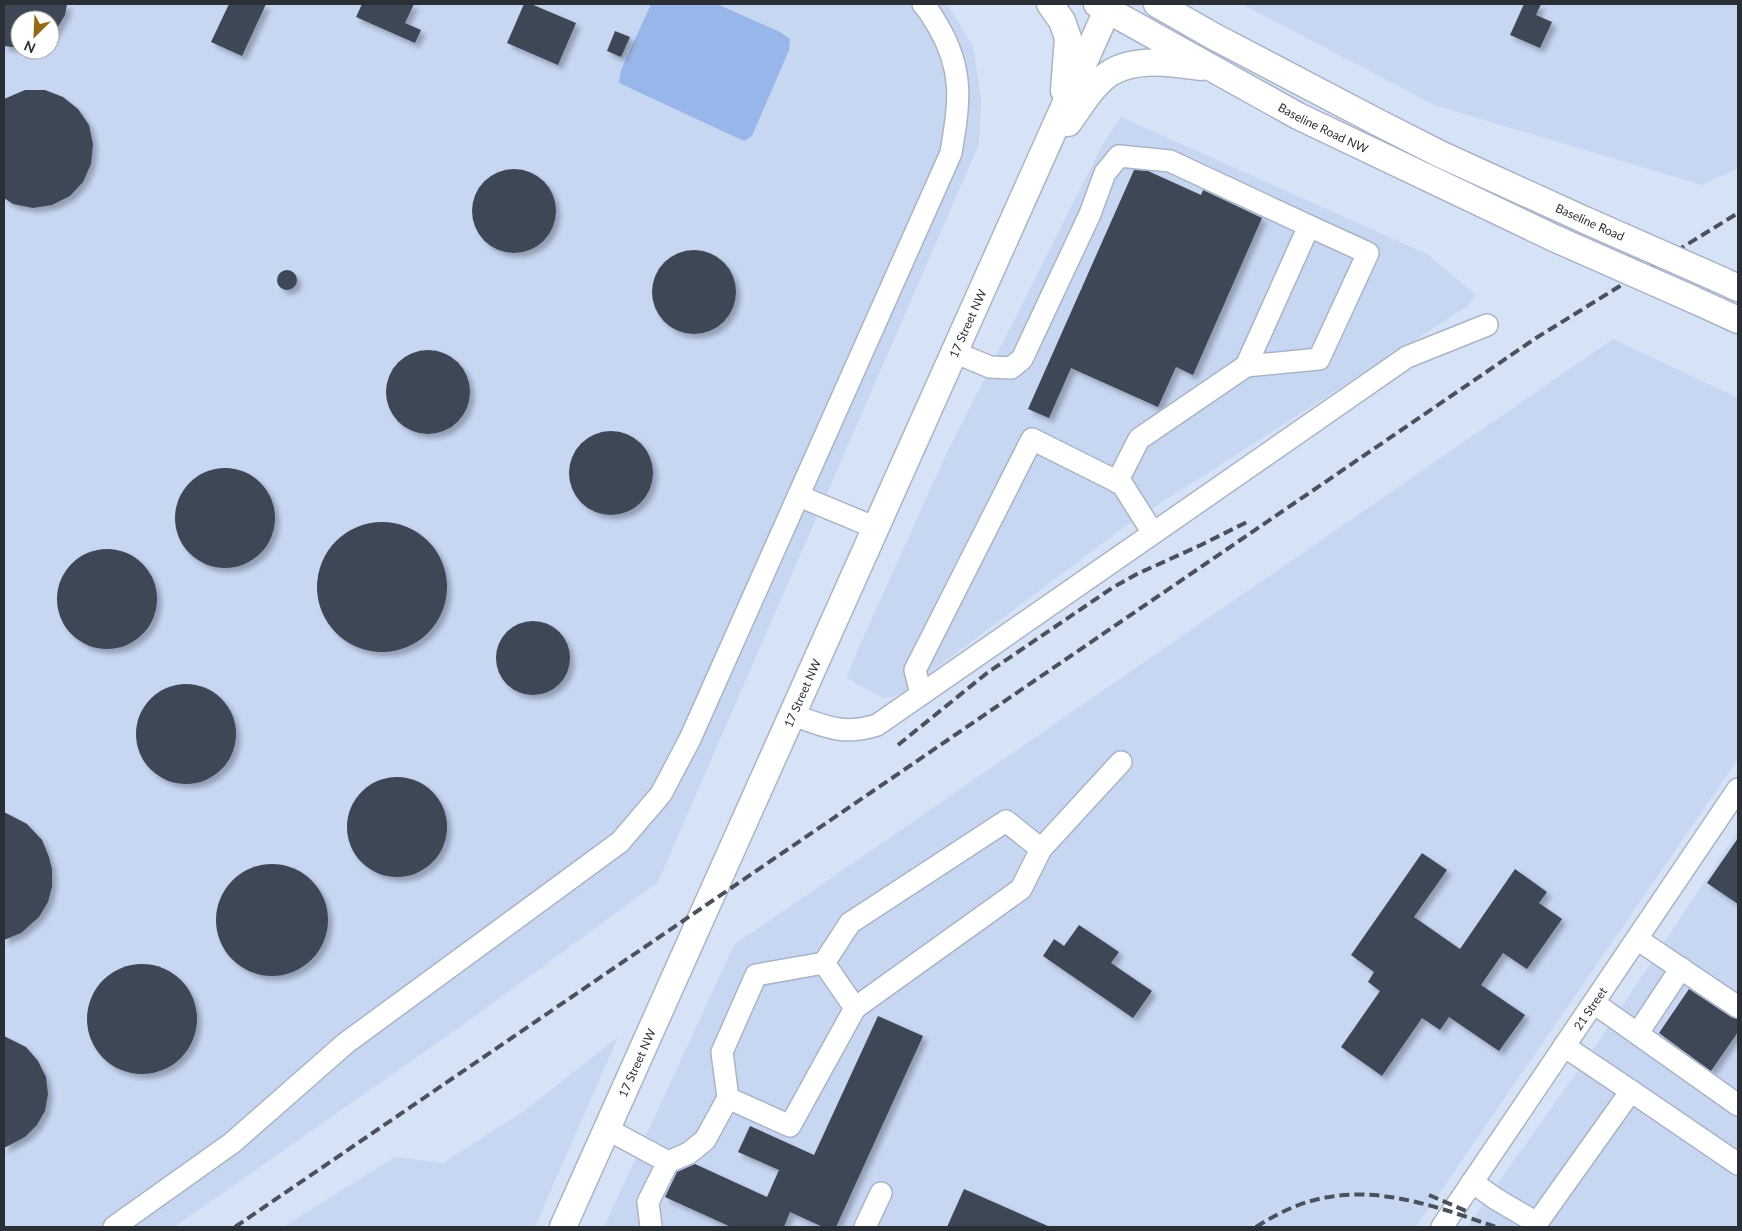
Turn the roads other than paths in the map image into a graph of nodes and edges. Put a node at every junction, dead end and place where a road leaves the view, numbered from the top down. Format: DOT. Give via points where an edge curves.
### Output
graph roads {
  1 [pos="922,4"];
  2 [pos="1050,4"];
  3 [pos="1156,4"];
  4 [pos="1186,4"];
  5 [pos="1105,6"];
  6 [pos="1213,36"];
  7 [pos="1213,68"];
  8 [pos="1063,108"];
  9 [pos="1041,160"];
  10 [pos="1309,226"];
  11 [pos="1729,284"];
  12 [pos="1738,320"];
  13 [pos="1487,325"];
  14 [pos="954,352"];
  15 [pos="1246,366"];
  16 [pos="1117,482"];
  17 [pos="799,496"];
  18 [pos="876,528"];
  19 [pos="1153,533"];
  20 [pos="921,694"];
  21 [pos="793,716"];
  22 [pos="1121,762"];
  23 [pos="1737,793"];
  24 [pos="1041,849"];
  25 [pos="1637,939"];
  26 [pos="824,963"];
  27 [pos="1681,968"];
  28 [pos="1594,1003"];
  29 [pos="1738,1007"];
  30 [pos="855,1008"];
  31 [pos="1638,1033"];
  32 [pos="1564,1046"];
  33 [pos="1631,1091"];
  34 [pos="728,1098"];
  35 [pos="1738,1105"];
  36 [pos="607,1129"];
  37 [pos="668,1162"];
  38 [pos="1738,1164"];
  39 [pos="1472,1182"];
  40 [pos="880,1193"];
  41 [pos="114,1227"];
  42 [pos="563,1227"];
  43 [pos="651,1227"];
  44 [pos="865,1227"];
  45 [pos="1442,1227"];
  1 -- 17 [label="street" via="946,40 957,71 959,103 951,154"];
  2 -- 8 [label="main road" via="1062,21 1068,38"];
  3 -- 6 [label="main road"];
  4 -- 6 [label="main road"];
  5 -- 7 [label="main road, Baseline Road NW"];
  5 -- 8 [label="main road"];
  6 -- 11 [label="main road, Baseline Road, bridge" via="1442,155"];
  7 -- 9 [label="main road" via="1149,62 1110,74 1094,88"];
  7 -- 12 [label="main road, Baseline Road NW, bridge" via="1298,116 1556,239"];
  8 -- 9 [label="main road"];
  9 -- 14 [label="main road, 17 Street NW"];
  10 -- 14 [label="street" via="1170,162 1119,156 1105,173 1090,214 1022,359 1011,368 990,367"];
  10 -- 15 [label="street"];
  10 -- 15 [label="street" via="1368,253 1319,360"];
  13 -- 19 [label="street" via="1407,357"];
  14 -- 18 [label="main road, 17 Street NW"];
  15 -- 16 [label="street" via="1139,439"];
  16 -- 19 [label="street" via="1122,484"];
  16 -- 20 [label="street" via="1032,439 915,670"];
  17 -- 18 [label="street"];
  17 -- 41 [label="street" via="662,794 620,842 346,1043 232,1144"];
  18 -- 21 [label="main road, 17 Street NW"];
  19 -- 20 [label="street"];
  20 -- 21 [label="street" via="877,725 862,730 837,730"];
  21 -- 36 [label="main road, 17 Street NW"];
  22 -- 24 [label="street"];
  23 -- 25 [label="street, 21 Street"];
  24 -- 26 [label="street" via="1006,821 850,923"];
  24 -- 30 [label="street" via="1021,889"];
  25 -- 27 [label="street"];
  25 -- 28 [label="street, 21 Street"];
  26 -- 30 [label="street"];
  26 -- 34 [label="street" via="756,976 722,1052"];
  27 -- 29 [label="street"];
  27 -- 31 [label="street"];
  28 -- 31 [label="street"];
  28 -- 32 [label="street, 21 Street"];
  30 -- 34 [label="street" via="790,1126"];
  31 -- 35 [label="street"];
  32 -- 33 [label="street"];
  32 -- 39 [label="street, 21 Street"];
  33 -- 38 [label="street"];
  33 -- 39 [label="street" via="1537,1224"];
  34 -- 37 [label="street" via="705,1140 689,1153"];
  36 -- 37 [label="street"];
  36 -- 42 [label="main road, 17 Street NW"];
  37 -- 43 [label="street" via="648,1202"];
  39 -- 45 [label="street, 21 Street"];
  40 -- 44 [label="street"];
}
